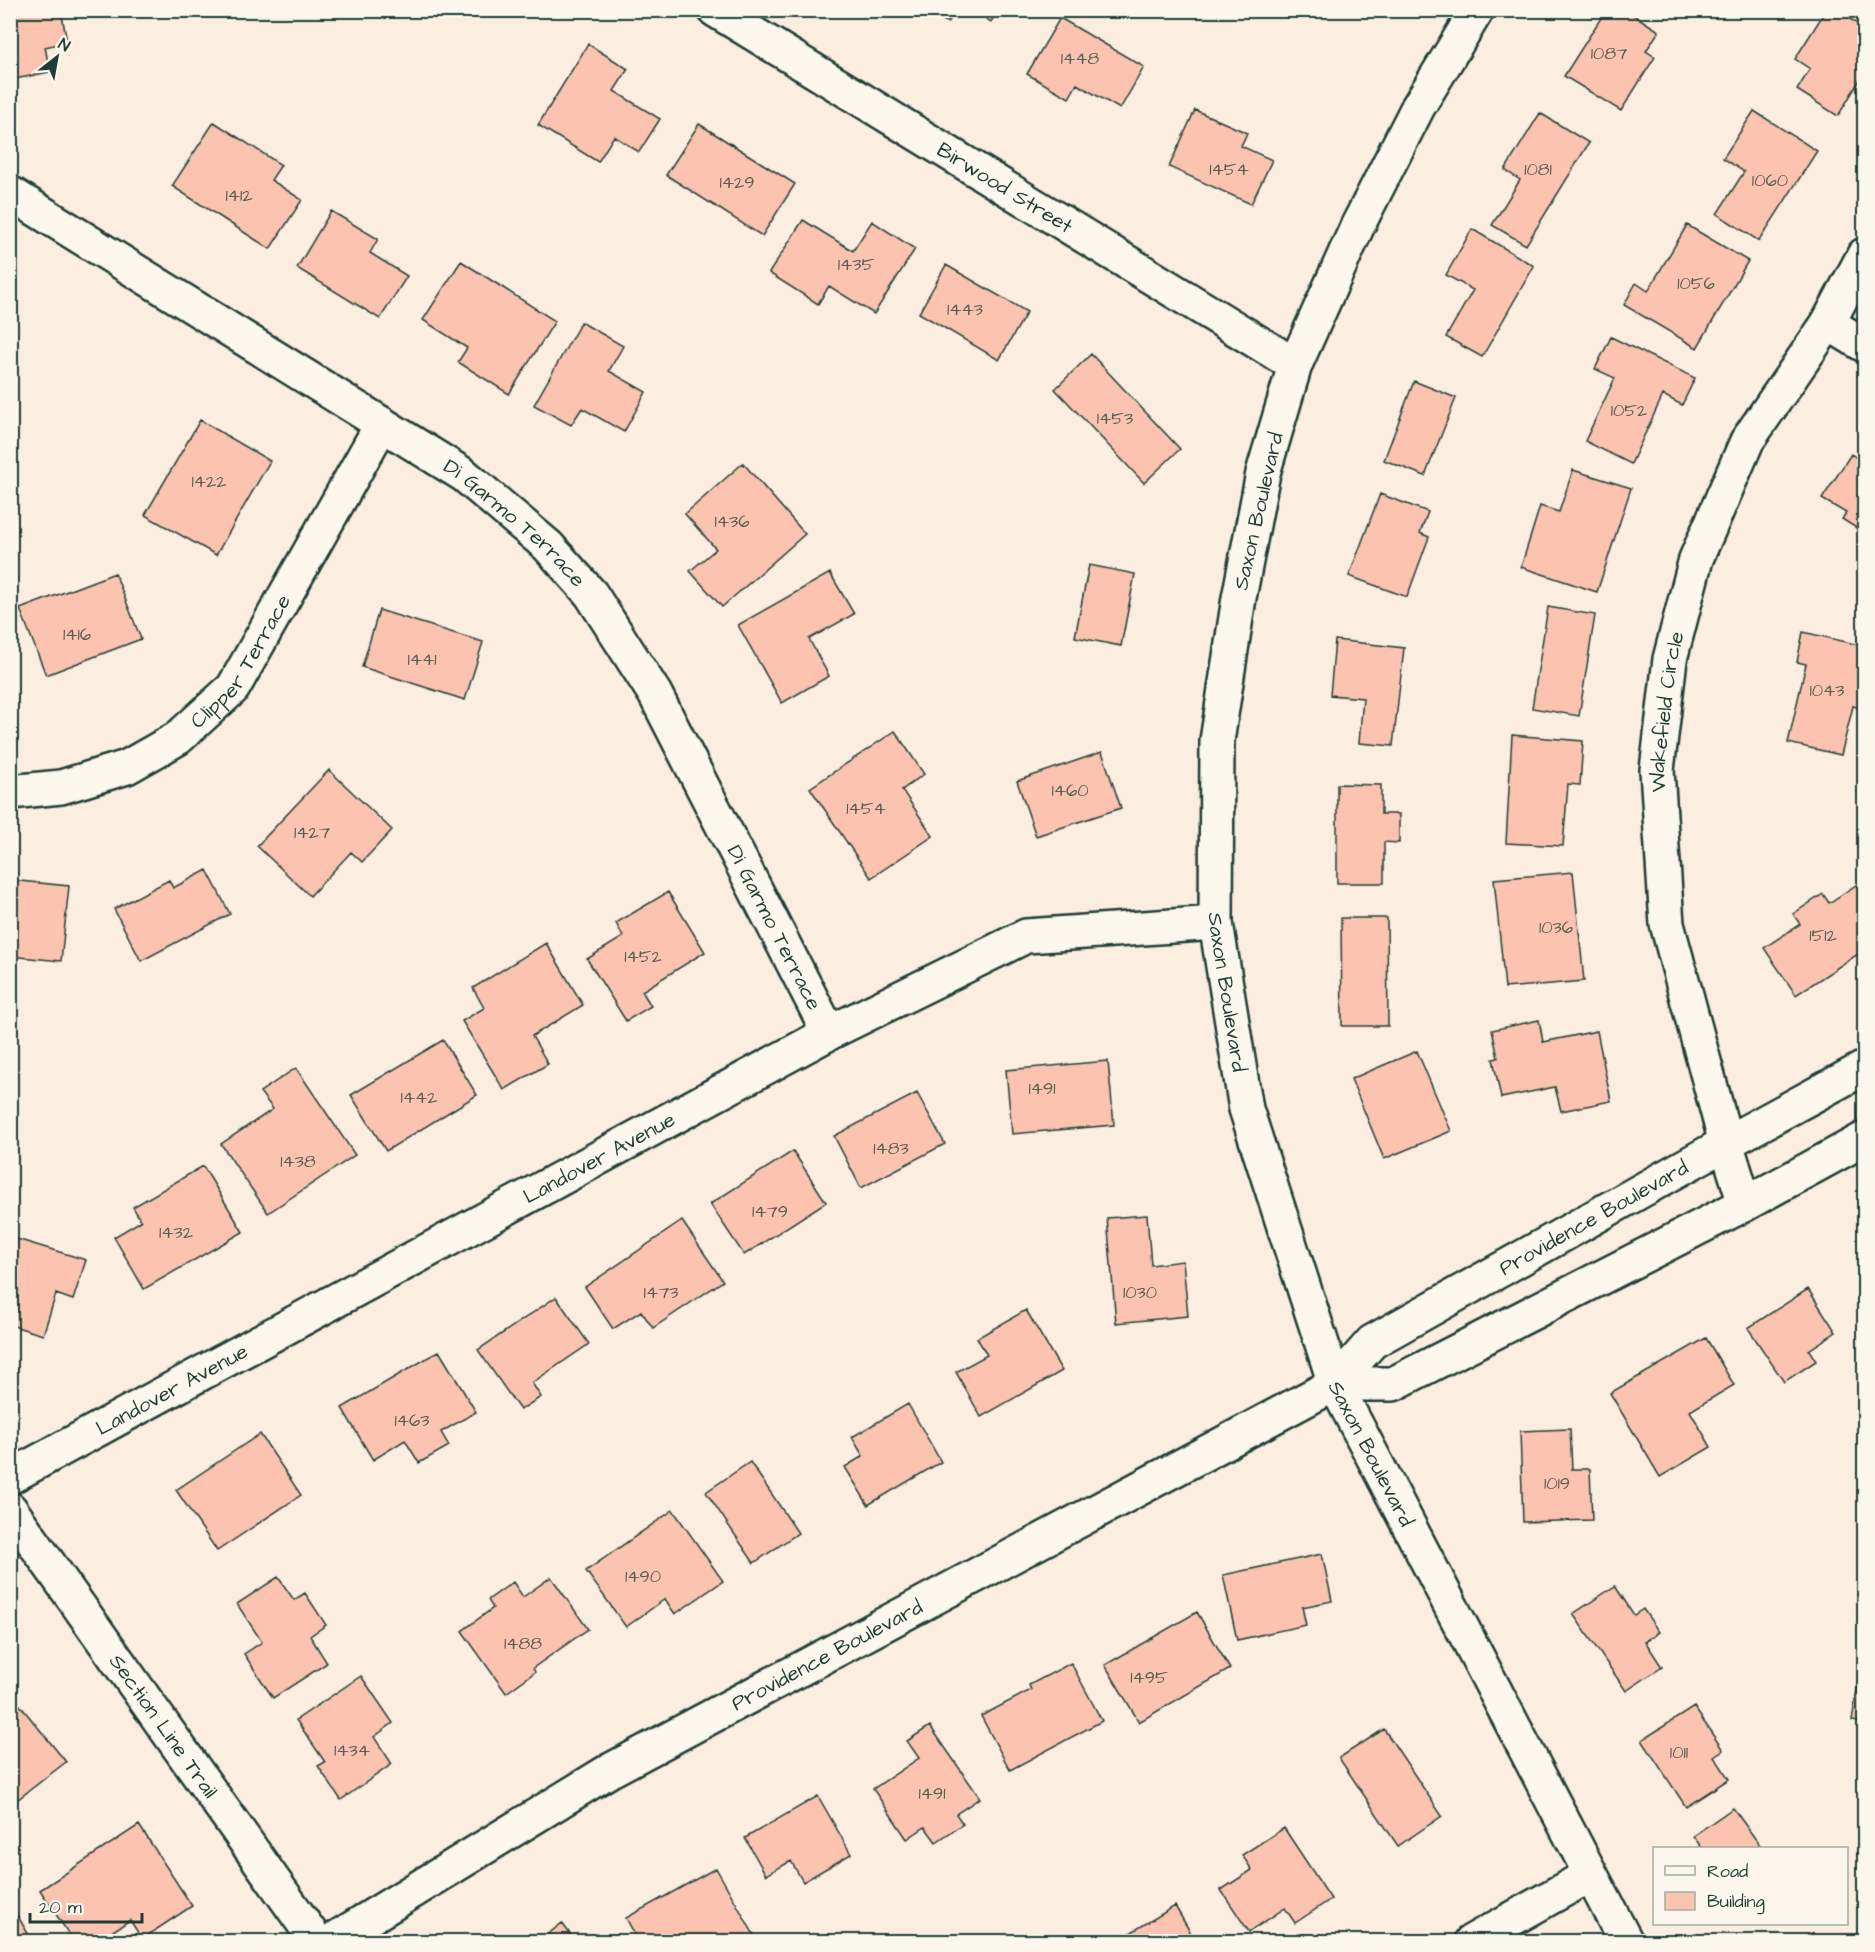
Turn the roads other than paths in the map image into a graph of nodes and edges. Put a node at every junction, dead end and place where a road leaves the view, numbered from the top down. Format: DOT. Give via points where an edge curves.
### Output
graph roads {
  1 [pos="715,10"];
  2 [pos="1477,10"];
  3 [pos="10,193"];
  4 [pos="1864,255"];
  5 [pos="1827,323"];
  6 [pos="1864,345"];
  7 [pos="1295,365"];
  8 [pos="382,424"];
  9 [pos="10,792"];
  10 [pos="1216,923"];
  11 [pos="829,1033"];
  12 [pos="1864,1068"];
  13 [pos="1864,1139"];
  14 [pos="1726,1143"];
  15 [pos="1745,1204"];
  16 [pos="1335,1384"];
  17 [pos="10,1477"];
  18 [pos="10,1509"];
  19 [pos="1590,1875"];
  20 [pos="317,1941"];
  21 [pos="330,1941"];
  22 [pos="1471,1941"];
  23 [pos="1626,1941"];
  1 -- 7 [label="street, Birwood Street"];
  2 -- 7 [label="street, Saxon Boulevard" via="1418,107 1358,225"];
  3 -- 8 [label="street, Di Garmo Terrace"];
  4 -- 5 [label="street, Wakefield Circle"];
  5 -- 6 [label="street"];
  5 -- 14 [label="street, Wakefield Circle" via="1747,441 1696,560 1670,659 1657,770 1667,924"];
  7 -- 10 [label="street, Saxon Boulevard" via="1263,472 1217,741"];
  8 -- 9 [label="street, Clipper Terrace" via="233,688 178,738 126,767 61,787"];
  8 -- 11 [label="street, Di Garmo Terrace" via="464,475 548,546 591,594 655,694"];
  10 -- 11 [label="street, Landover Avenue" via="1026,936"];
  10 -- 16 [label="street, Saxon Boulevard" via="1246,1109"];
  11 -- 17 [label="street, Landover Avenue"];
  12 -- 14 [label="street, Providence Boulevard"];
  13 -- 15 [label="street, Providence Boulevard"];
  14 -- 15 [label="street, Wakefield Circle"];
  14 -- 16 [label="street, Providence Boulevard" via="1372,1342"];
  15 -- 16 [label="street, Providence Boulevard" via="1393,1384"];
  16 -- 19 [label="street, Saxon Boulevard"];
  16 -- 21 [label="street, Providence Boulevard" via="609,1771"];
  18 -- 20 [label="street, Section Line Trail"];
  19 -- 22 [label="street"];
  19 -- 23 [label="street, Saxon Boulevard"];
}
